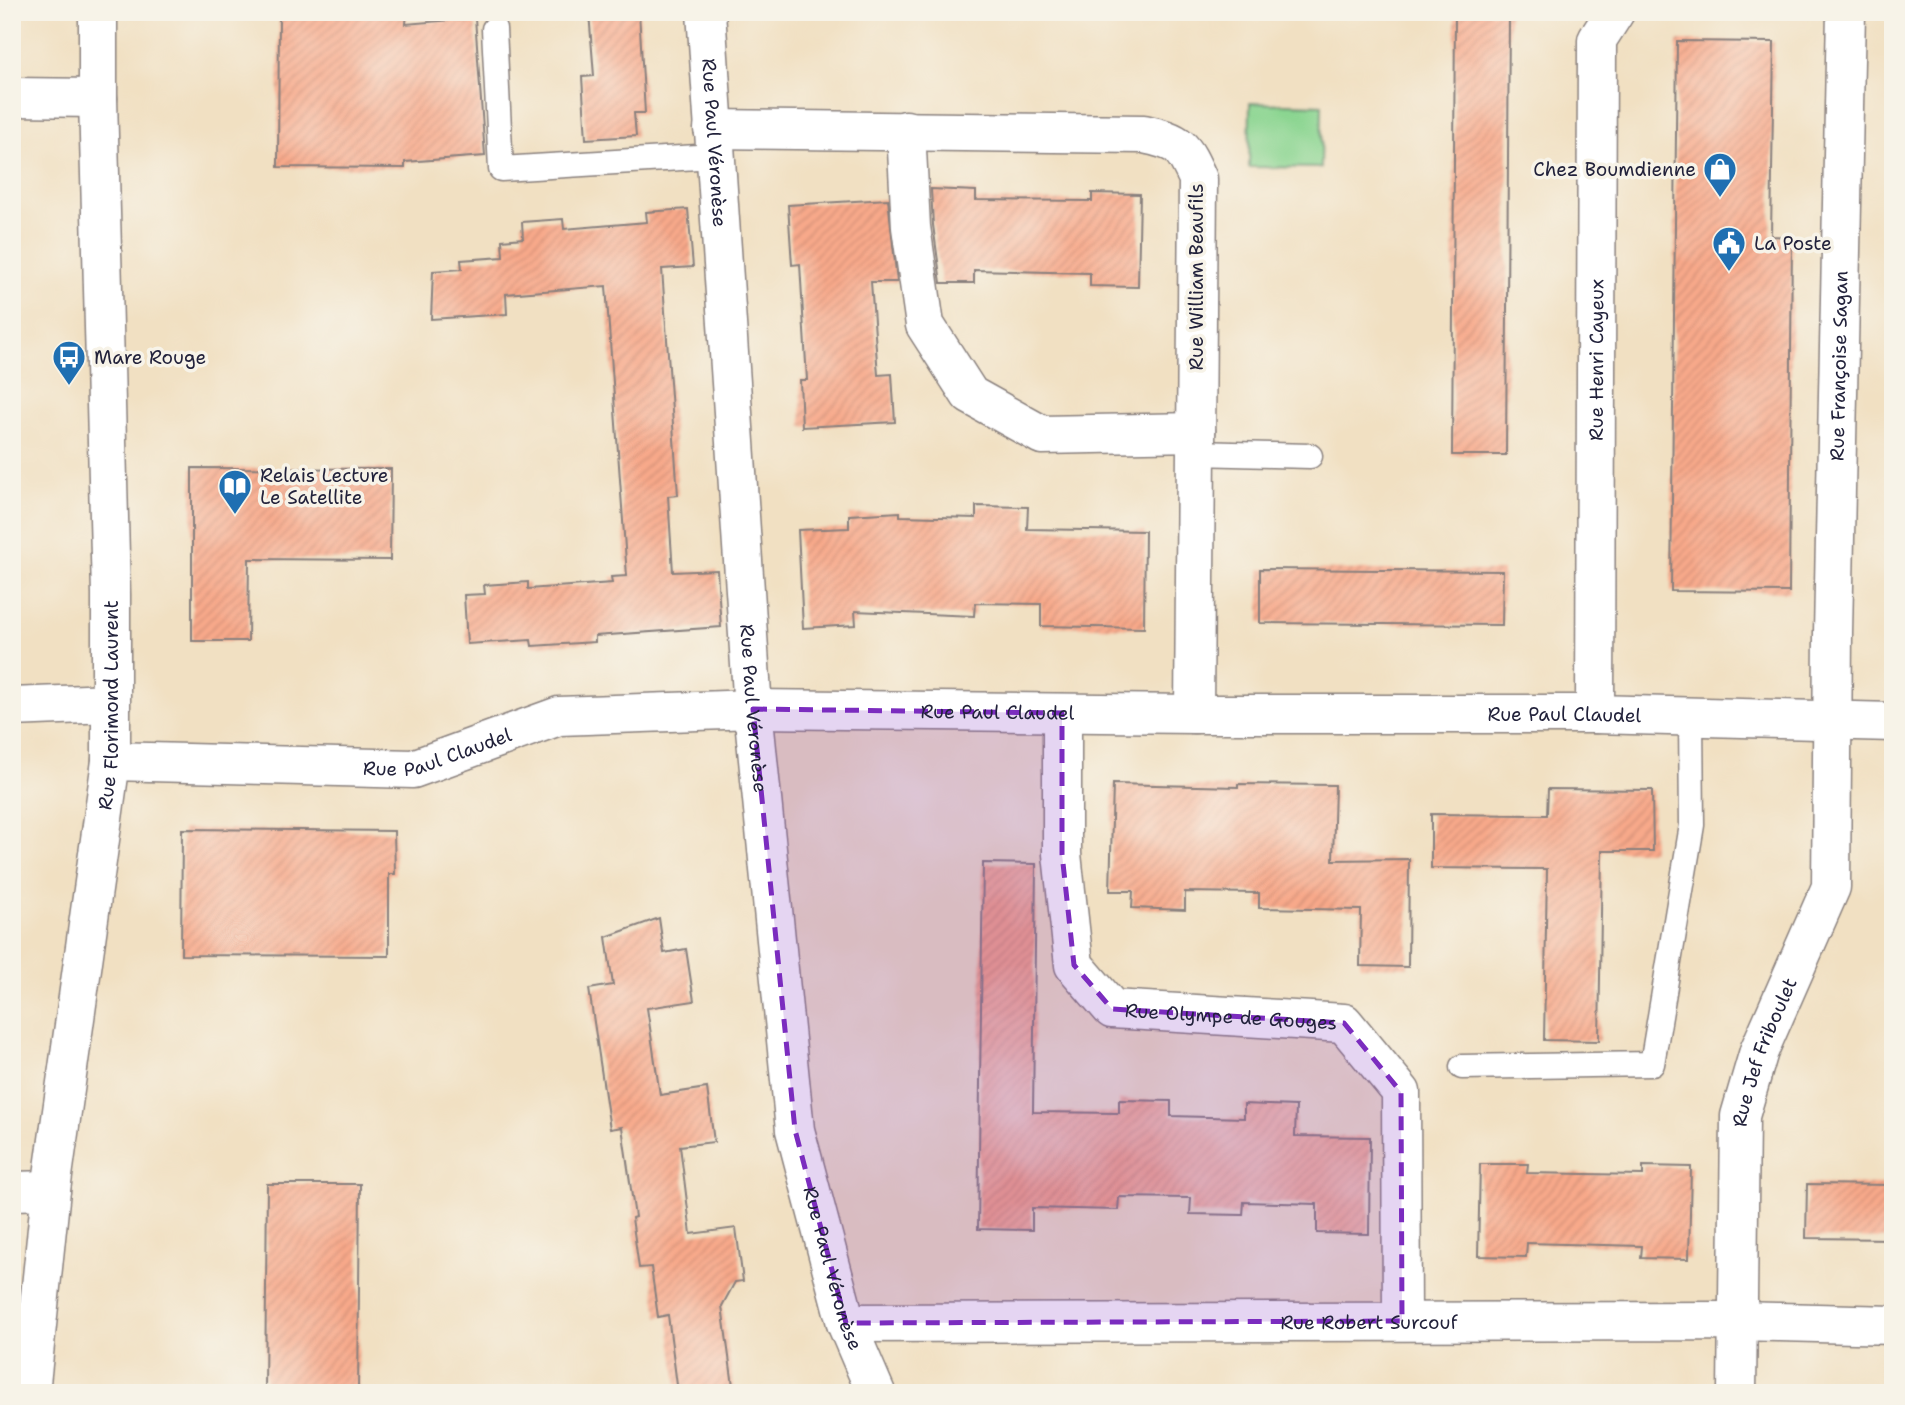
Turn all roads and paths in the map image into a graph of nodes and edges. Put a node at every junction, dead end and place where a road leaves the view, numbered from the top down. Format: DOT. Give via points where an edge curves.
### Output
graph roads {
  1 [pos="98,12"];
  2 [pos="706,12"];
  3 [pos="1615,12"];
  4 [pos="1846,12"];
  5 [pos="494,29"];
  6 [pos="12,97"];
  7 [pos="98,98"];
  8 [pos="906,130"];
  9 [pos="714,142"];
  10 [pos="1196,442"];
  11 [pos="1310,456"];
  12 [pos="110,703"];
  13 [pos="12,707"];
  14 [pos="753,709"];
  15 [pos="1062,713"];
  16 [pos="1194,714"];
  17 [pos="1595,714"];
  18 [pos="1691,717"];
  19 [pos="1832,721"];
  20 [pos="1893,722"];
  21 [pos="111,761"];
  22 [pos="1462,1067"];
  23 [pos="51,1190"];
  24 [pos="12,1191"];
  25 [pos="1402,1321"];
  26 [pos="1736,1321"];
  27 [pos="846,1323"];
  28 [pos="1893,1325"];
  29 [pos="30,1393"];
  30 [pos="876,1393"];
  31 [pos="1737,1393"];
  1 -- 7 [label="street, Rue Florimond Laurent"];
  2 -- 9 [label="street, Rue Paul Véronèse"];
  3 -- 17 [label="street, Rue Henri Cayeux" via="1597,40"];
  4 -- 19 [label="street, Rue Françoise Sagan"];
  5 -- 9 [label="lane" via="500,169"];
  6 -- 7 [label="street"];
  7 -- 12 [label="street, Rue Florimond Laurent"];
  8 -- 9 [label="street, Rue William Beaufils"];
  8 -- 10 [label="street" via="911,228 925,325 970,395 1042,435"];
  8 -- 10 [label="street, Rue William Beaufils" via="1144,134 1167,139 1185,150 1198,179"];
  9 -- 14 [label="street, Rue Paul Véronèse"];
  10 -- 11 [label="lane"];
  10 -- 16 [label="street, Rue William Beaufils"];
  12 -- 13 [label="street"];
  12 -- 21 [label="street, Rue Florimond Laurent"];
  14 -- 15 [label="street, Rue Paul Claudel"];
  14 -- 21 [label="street, Rue Paul Claudel" via="559,716 413,769"];
  14 -- 27 [label="street, Rue Paul Véronèse" via="795,1130"];
  15 -- 16 [label="street, Rue Paul Claudel"];
  15 -- 25 [label="street, Rue Olympe de Gouges" via="1062,854 1074,965 1112,1009 1344,1023 1401,1092"];
  16 -- 17 [label="street, Rue Paul Claudel"];
  17 -- 18 [label="street, Rue Paul Claudel"];
  18 -- 19 [label="street, Rue Paul Claudel"];
  18 -- 22 [label="lane" via="1692,825 1652,1064"];
  19 -- 20 [label="street, Rue Paul Claudel"];
  19 -- 26 [label="street, Rue Jef Friboulet" via="1831,887 1759,1051 1740,1116"];
  21 -- 23 [label="street, Rue Florimond Laurent"];
  23 -- 24 [label="street"];
  23 -- 29 [label="street, Rue Florimond Laurent"];
  25 -- 26 [label="street, Rue Robert Surcouf"];
  25 -- 27 [label="street, Rue Robert Surcouf"];
  26 -- 28 [label="street, Rue Robert Surcouf"];
  26 -- 31 [label="street, Rue Jef Friboulet"];
  27 -- 30 [label="street, Rue Paul Véronèse"];
}
